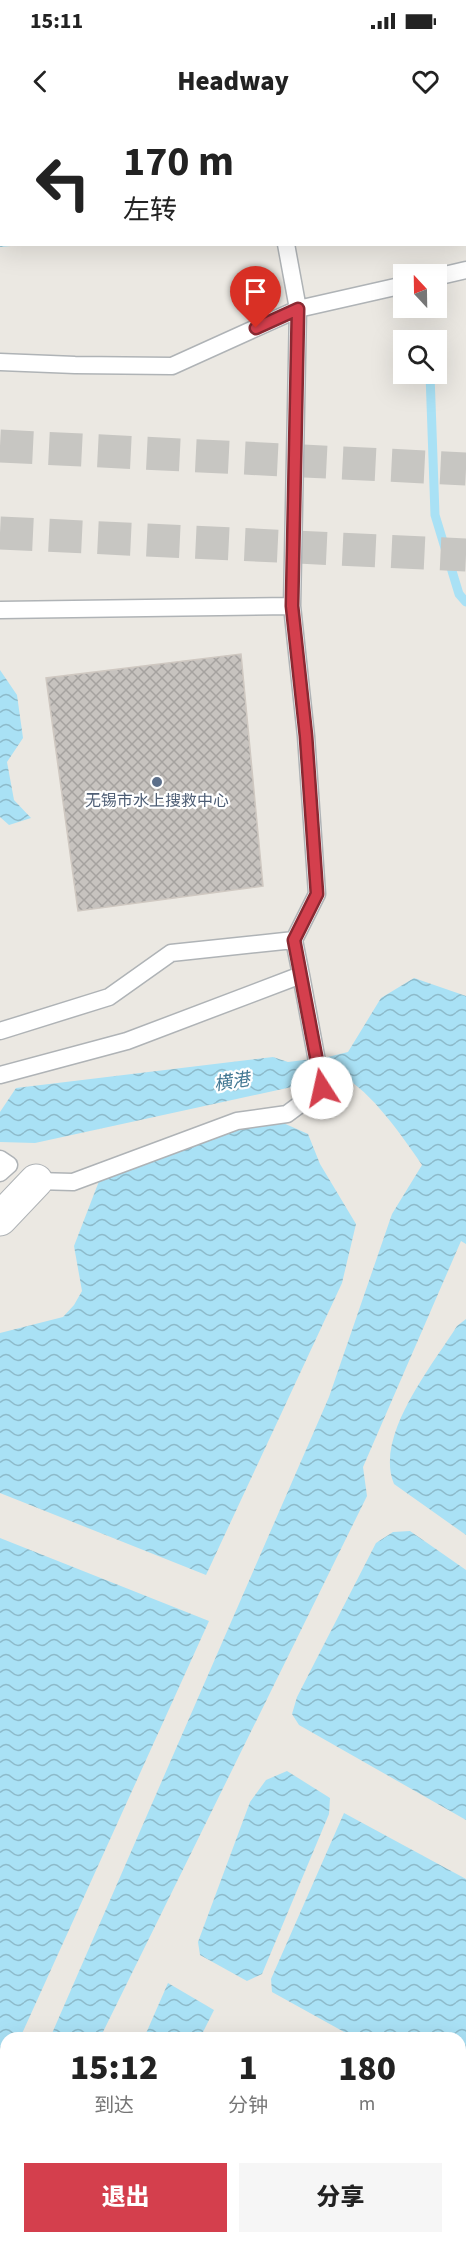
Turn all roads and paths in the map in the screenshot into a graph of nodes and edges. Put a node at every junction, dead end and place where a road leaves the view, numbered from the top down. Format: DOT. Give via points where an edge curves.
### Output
graph roads {
  1 [pos="286,246"];
  2 [pos="466,270"];
  3 [pos="447,274"];
  4 [pos="393,287"];
  5 [pos="298,309"];
  6 [pos="0,362"];
  7 [pos="292,606"];
  8 [pos="0,610"];
  9 [pos="294,940"];
  10 [pos="301,975"];
  11 [pos="0,1031"];
  12 [pos="0,1075"];
  13 [pos="0,1159"];
  14 [pos="0,1173"];
  15 [pos="36,1181"];
  16 [pos="0,1219"];
  1 -- 5 [label="lane"];
  2 -- 3 [label="lane"];
  4 -- 5 [label="lane"];
  5 -- 6 [label="lane" via="172,366"];
  5 -- 7 [label="lane"];
  7 -- 8 [label="lane"];
  7 -- 9 [label="lane" via="317,894"];
  9 -- 10 [label="lane"];
  9 -- 11 [label="lane" via="171,953 109,997"];
  10 -- 12 [label="lane" via="127,1041"];
  10 -- 15 [label="lane" via="322,1088 287,1114 237,1121 73,1182"];
  13 -- 14 [label="lane" via="9,1165"];
  15 -- 16 [label="street"];
}
